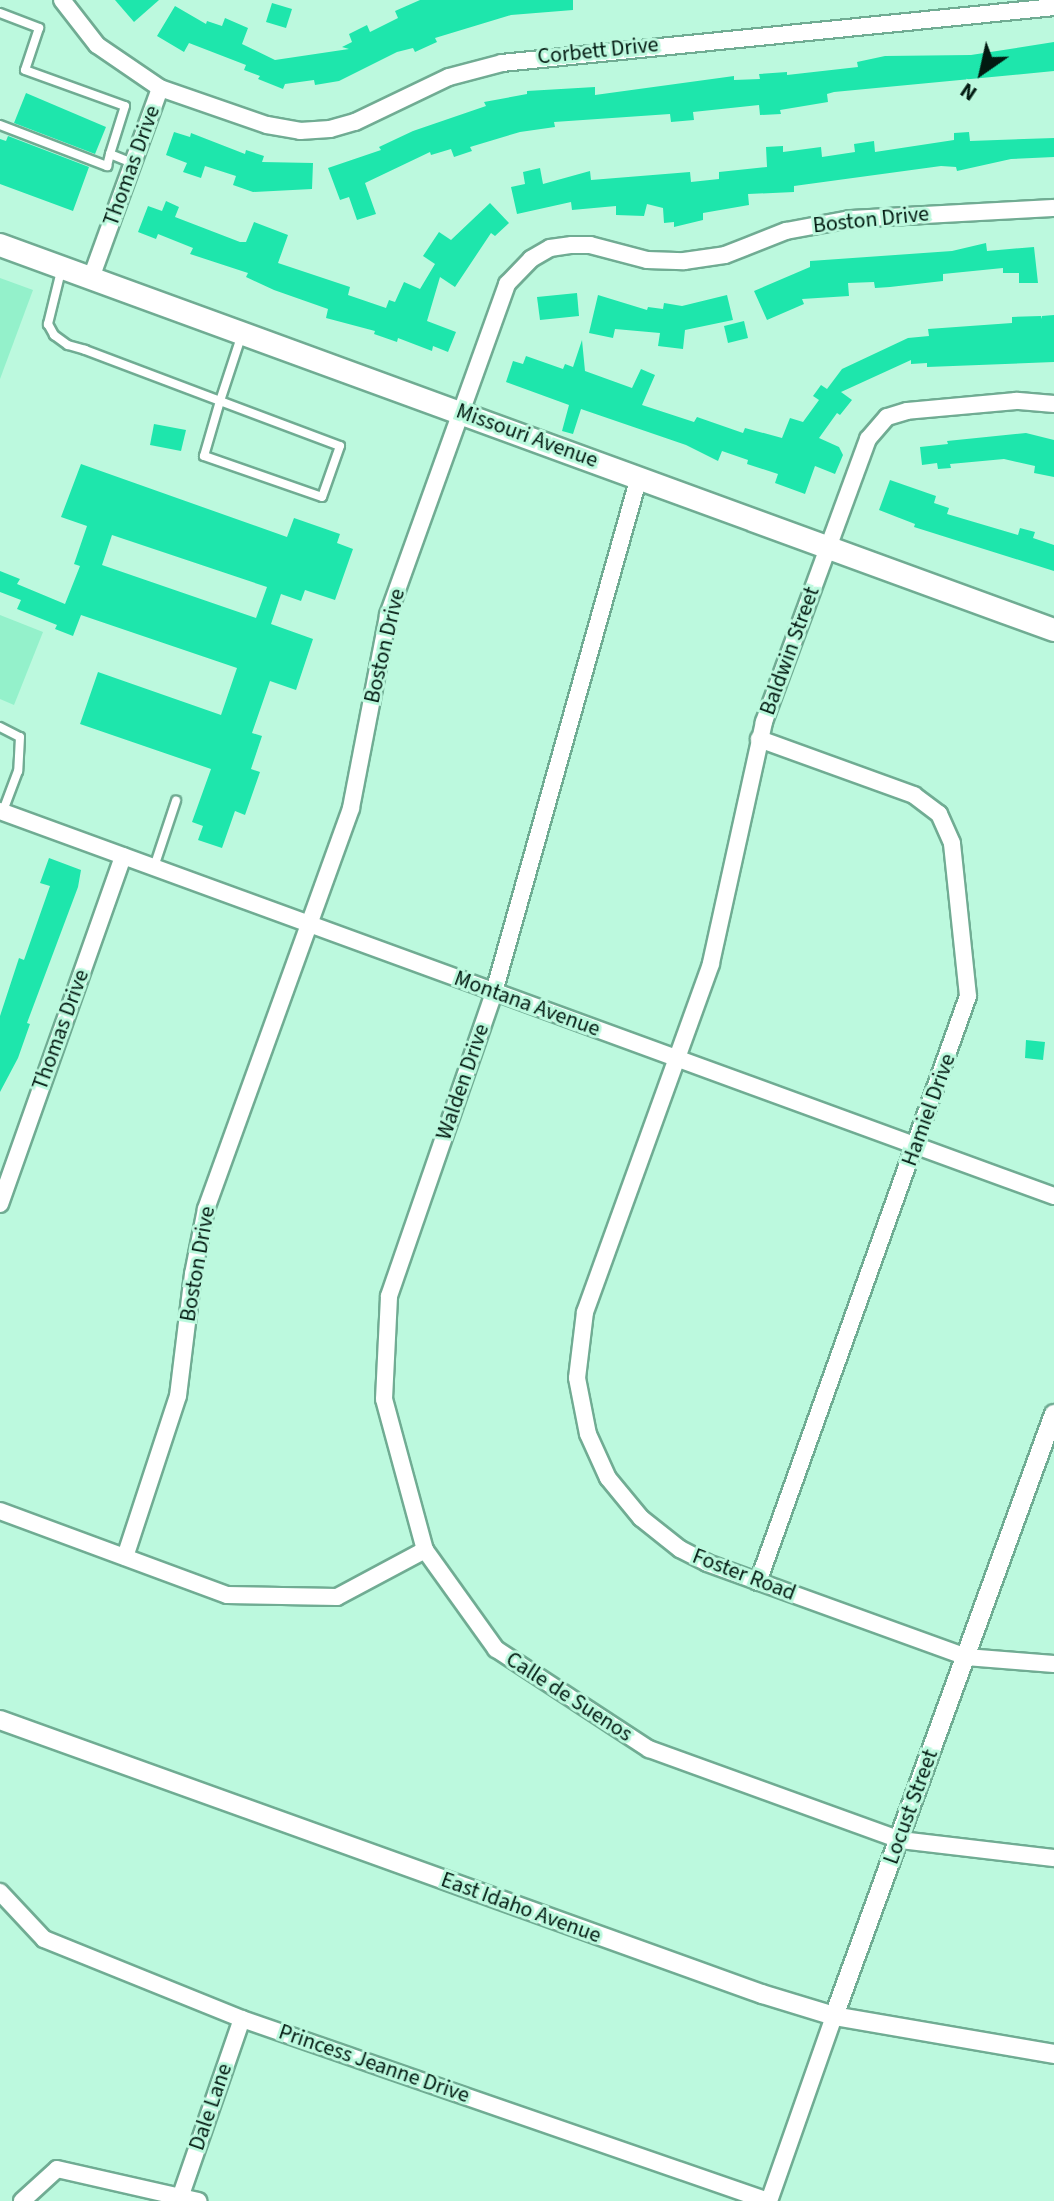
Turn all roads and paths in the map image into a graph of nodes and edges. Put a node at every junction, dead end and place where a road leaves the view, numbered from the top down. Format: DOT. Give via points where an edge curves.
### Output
graph roads {
  1 [pos="62,0"];
  2 [pos="1054,7"];
  3 [pos="0,13"];
  4 [pos="160,88"];
  5 [pos="0,125"];
  6 [pos="110,154"];
  7 [pos="133,164"];
  8 [pos="1054,208"];
  9 [pos="0,245"];
  10 [pos="62,268"];
  11 [pos="91,278"];
  12 [pos="242,333"];
  13 [pos="220,401"];
  14 [pos="1054,404"];
  15 [pos="462,413"];
  16 [pos="639,477"];
  17 [pos="827,547"];
  18 [pos="1054,630"];
  19 [pos="0,727"];
  20 [pos="759,739"];
  21 [pos="176,801"];
  22 [pos="1,812"];
  23 [pos="123,856"];
  24 [pos="153,867"];
  25 [pos="309,924"];
  26 [pos="494,992"];
  27 [pos="677,1058"];
  28 [pos="916,1146"];
  29 [pos="1054,1196"];
  30 [pos="0,1204"];
  31 [pos="1054,1414"];
  32 [pos="0,1511"];
  33 [pos="425,1550"];
  34 [pos="125,1557"];
  35 [pos="758,1582"];
  36 [pos="966,1657"];
  37 [pos="1054,1664"];
  38 [pos="0,1720"];
  39 [pos="900,1840"];
  40 [pos="1054,1858"];
  41 [pos="0,1892"];
  42 [pos="834,2016"];
  43 [pos="242,2019"];
  44 [pos="1054,2054"];
  45 [pos="181,2195"];
  46 [pos="22,2201"];
  47 [pos="198,2201"];
  48 [pos="768,2201"];
  1 -- 4 [label="street, Thomas Drive" via="97,45"];
  2 -- 4 [label="street, Corbett Drive" via="502,63 449,77 330,129 267,125"];
  3 -- 6 [label="lane" via="39,28 25,70 125,106"];
  4 -- 7 [label="street, Thomas Drive"];
  5 -- 6 [label="lane" via="107,166"];
  6 -- 7 [label="lane"];
  7 -- 11 [label="street, Thomas Drive"];
  8 -- 15 [label="street, Boston Drive" via="850,219 786,231 725,255 684,261 647,260 590,245 550,248 507,284"];
  9 -- 10 [label="main road, Missouri Avenue"];
  10 -- 11 [label="main road, Missouri Avenue"];
  10 -- 13 [label="lane" via="48,324 54,335 68,345"];
  11 -- 12 [label="main road, Missouri Avenue"];
  12 -- 13 [label="lane"];
  12 -- 15 [label="main road, Missouri Avenue"];
  13 -- 13 [label="lane" via="204,456 322,497 340,446"];
  14 -- 17 [label="street, Baldwin Street" via="1016,401 918,409 887,417 868,439"];
  15 -- 16 [label="main road, Missouri Avenue"];
  15 -- 25 [label="street, Boston Drive" via="388,615 351,808"];
  16 -- 17 [label="main road, Missouri Avenue"];
  16 -- 26 [label="street, Walden Drive"];
  17 -- 18 [label="main road, Missouri Avenue"];
  17 -- 20 [label="street, Baldwin Street"];
  19 -- 22 [label="lane" via="20,737 18,771"];
  20 -- 27 [label="street, Baldwin Street" via="713,956"];
  20 -- 28 [label="street, Hamiel Drive" via="924,800 948,832 968,996"];
  21 -- 24 [label="lane"];
  22 -- 23 [label="street, Montana Avenue"];
  23 -- 24 [label="street, Montana Avenue"];
  23 -- 30 [label="street, Thomas Drive"];
  24 -- 25 [label="street, Montana Avenue"];
  25 -- 26 [label="street, Montana Avenue"];
  25 -- 34 [label="street, Boston Drive" via="206,1209 178,1396"];
  26 -- 27 [label="street, Montana Avenue"];
  26 -- 33 [label="street, Walden Drive" via="389,1296 384,1399"];
  27 -- 28 [label="street, Montana Avenue"];
  27 -- 35 [label="street, Foster Road" via="585,1312 578,1350 581,1406 608,1478 641,1518 694,1557"];
  28 -- 29 [label="street, Montana Avenue"];
  28 -- 35 [label="street, Hamiel Drive"];
  31 -- 36 [label="street, Locust Street"];
  32 -- 34 [label="street"];
  33 -- 34 [label="street" via="337,1597 227,1595"];
  33 -- 39 [label="street, Calle de Suenos" via="496,1649 649,1749"];
  35 -- 36 [label="street, Foster Road"];
  36 -- 37 [label="street, Foster Road"];
  36 -- 39 [label="street, Locust Street"];
  38 -- 42 [label="street, East Idaho Avenue" via="669,1962"];
  39 -- 40 [label="street, Calle de Suenos"];
  39 -- 42 [label="street, Locust Street"];
  41 -- 43 [label="street, Princess Jeanne Drive" via="44,1939"];
  42 -- 44 [label="street, East Idaho Avenue"];
  42 -- 48 [label="street, Locust Street"];
  43 -- 45 [label="street, Dale Lane"];
  43 -- 48 [label="street, Princess Jeanne Drive"];
  45 -- 46 [label="street" via="57,2169"];
  45 -- 47 [label="street"];
}
